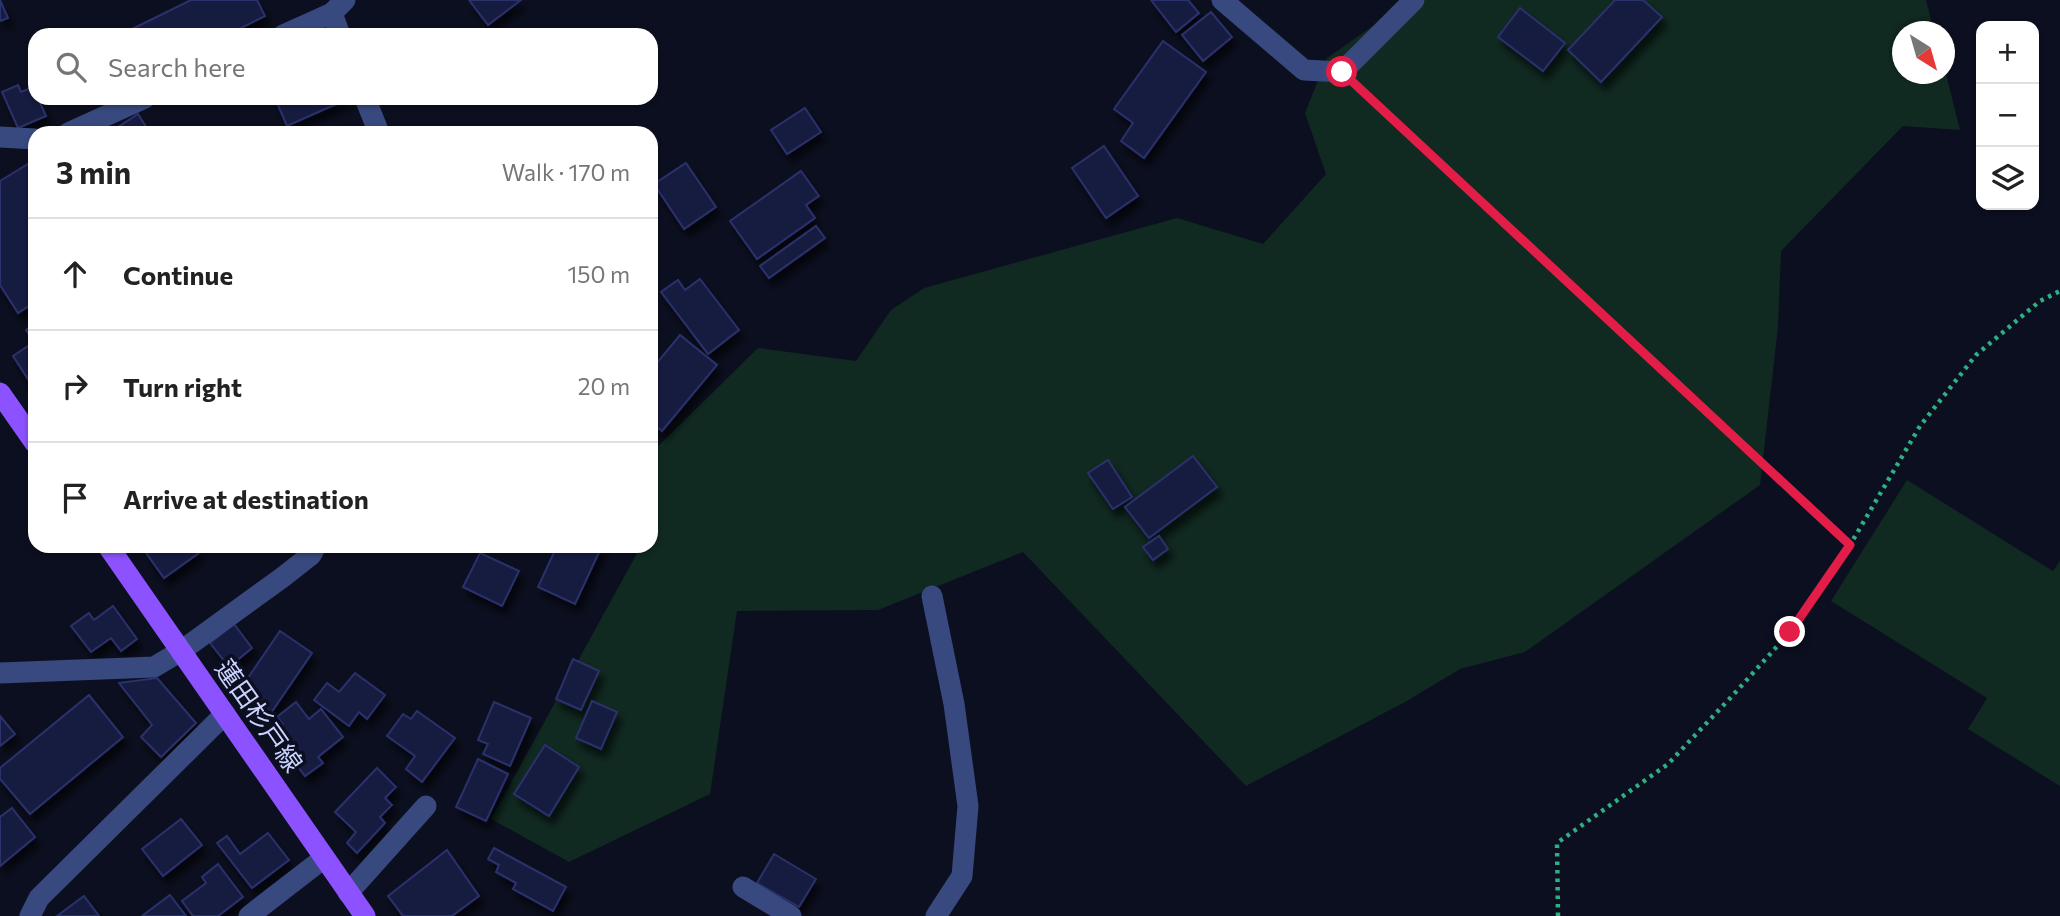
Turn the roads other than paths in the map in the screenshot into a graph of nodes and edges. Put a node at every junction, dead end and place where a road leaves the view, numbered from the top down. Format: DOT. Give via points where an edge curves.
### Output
graph roads {
  1 [pos="1222,0"];
  2 [pos="1414,0"];
  3 [pos="338,6"];
  4 [pos="296,28"];
  5 [pos="340,28"];
  6 [pos="130,105"];
  7 [pos="368,105"];
  8 [pos="83,126"];
  9 [pos="376,126"];
  10 [pos="0,137"];
  11 [pos="28,139"];
  12 [pos="0,393"];
  13 [pos="28,433"];
  14 [pos="113,553"];
  15 [pos="312,553"];
  16 [pos="932,596"];
  17 [pos="181,651"];
  18 [pos="0,673"];
  19 [pos="226,714"];
  20 [pos="426,806"];
  21 [pos="324,858"];
  22 [pos="743,887"];
  23 [pos="348,893"];
  24 [pos="30,916"];
  25 [pos="250,916"];
  26 [pos="365,916"];
  27 [pos="791,916"];
  28 [pos="936,916"];
  1 -- 2 [label="street" via="1304,70 1342,72"];
  3 -- 4 [label="street"];
  3 -- 5 [label="street"];
  6 -- 8 [label="street"];
  7 -- 9 [label="street"];
  10 -- 11 [label="street"];
  12 -- 13 [label="main road"];
  14 -- 17 [label="main road, 蓮田杉戸線"];
  15 -- 17 [label="street"];
  16 -- 28 [label="street" via="968,806 962,876"];
  17 -- 18 [label="street" via="154,667"];
  17 -- 19 [label="main road, 蓮田杉戸線"];
  19 -- 21 [label="main road, 蓮田杉戸線"];
  19 -- 24 [label="street" via="39,898"];
  20 -- 23 [label="street"];
  21 -- 23 [label="main road, 蓮田杉戸線"];
  21 -- 25 [label="street"];
  22 -- 27 [label="street"];
  23 -- 26 [label="main road, 蓮田杉戸線"];
}
